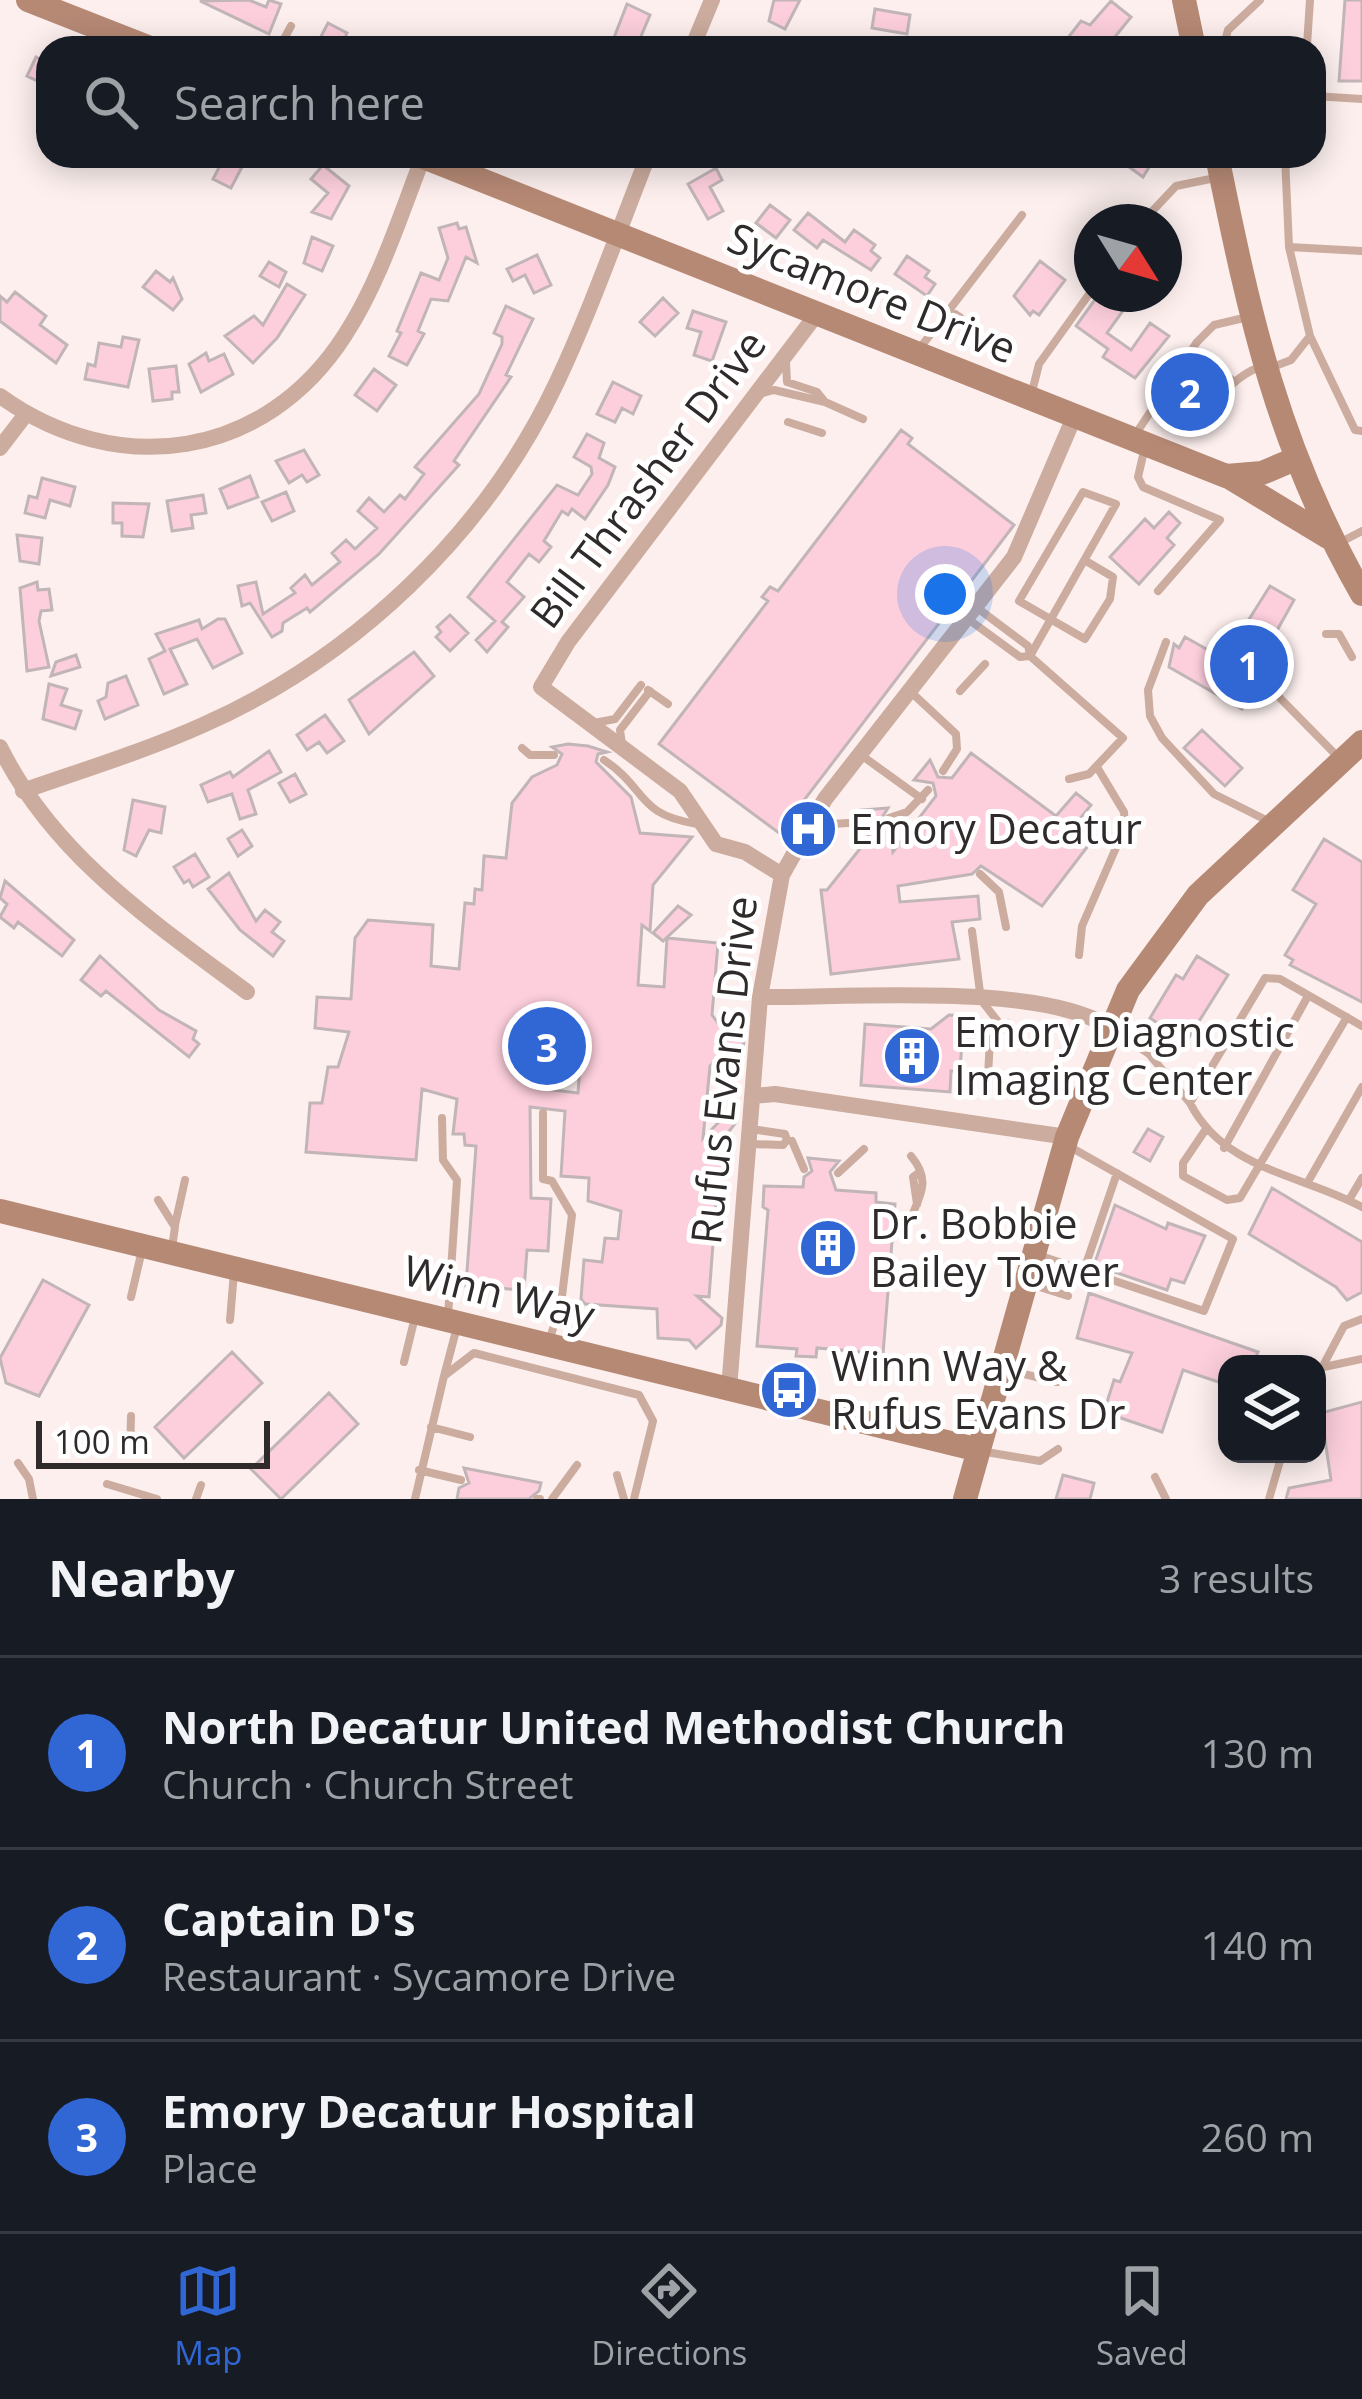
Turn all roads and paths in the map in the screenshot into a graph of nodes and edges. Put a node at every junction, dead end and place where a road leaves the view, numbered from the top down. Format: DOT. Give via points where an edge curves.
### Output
graph roads {
  1 [pos="28,0"];
  2 [pos="712,0"];
  3 [pos="1184,0"];
  4 [pos="1239,0"];
  5 [pos="1259,0"];
  6 [pos="1310,0"];
  7 [pos="1244,13"];
  8 [pos="291,26"];
  9 [pos="120,36"];
  10 [pos="286,36"];
  11 [pos="697,36"];
  12 [pos="1192,36"];
  13 [pos="1231,36"];
  14 [pos="1308,36"];
  15 [pos="1326,97"];
  16 [pos="1362,99"];
  17 [pos="417,168"];
  18 [pos="453,168"];
  19 [pos="643,168"];
  20 [pos="1215,168"];
  21 [pos="1219,168"];
  22 [pos="1285,168"];
  23 [pos="1160,204"];
  24 [pos="1022,215"];
  25 [pos="619,233"];
  26 [pos="1288,247"];
  27 [pos="1362,250"];
  28 [pos="949,310"];
  29 [pos="1076,312"];
  30 [pos="816,315"];
  31 [pos="959,317"];
  32 [pos="1249,317"];
  33 [pos="1310,336"];
  34 [pos="790,349"];
  35 [pos="1190,351"];
  36 [pos="916,354"];
  37 [pos="1263,368"];
  38 [pos="1232,380"];
  39 [pos="0,396"];
  40 [pos="1030,398"];
  41 [pos="752,399"];
  42 [pos="825,402"];
  43 [pos="1151,404"];
  44 [pos="26,414"];
  45 [pos="1075,415"];
  46 [pos="863,419"];
  47 [pos="788,422"];
  48 [pos="1362,431"];
  49 [pos="822,433"];
  50 [pos="1140,441"];
  51 [pos="0,448"];
  52 [pos="1295,459"];
  53 [pos="1226,476"];
  54 [pos="1362,531"];
  55 [pos="1343,557"];
  56 [pos="1086,561"];
  57 [pos="1158,591"];
  58 [pos="1362,593"];
  59 [pos="972,613"];
  60 [pos="1054,621"];
  61 [pos="1325,634"];
  62 [pos="1166,642"];
  63 [pos="1030,656"];
  64 [pos="1352,657"];
  65 [pos="1289,659"];
  66 [pos="985,664"];
  67 [pos="643,686"];
  68 [pos="910,692"];
  69 [pos="960,692"];
  70 [pos="668,704"];
  71 [pos="588,721"];
  72 [pos="1362,742"];
  73 [pos="0,747"];
  74 [pos="522,748"];
  75 [pos="626,750"];
  76 [pos="554,755"];
  77 [pos="861,755"];
  78 [pos="604,760"];
  79 [pos="1341,760"];
  80 [pos="1097,766"];
  81 [pos="943,771"];
  82 [pos="1069,779"];
  83 [pos="23,791"];
  84 [pos="889,818"];
  85 [pos="865,822"];
  86 [pos="1273,823"];
  87 [pos="808,824"];
  88 [pos="708,826"];
  89 [pos="980,874"];
  90 [pos="782,875"];
  91 [pos="1006,927"];
  92 [pos="972,931"];
  93 [pos="1079,955"];
  94 [pos="247,992"];
  95 [pos="1309,996"];
  96 [pos="760,997"];
  97 [pos="981,1000"];
  98 [pos="1347,1017"];
  99 [pos="1362,1026"];
  100 [pos="1109,1027"];
  101 [pos="1003,1028"];
  102 [pos="1031,1044"];
  103 [pos="1362,1088"];
  104 [pos="987,1094"];
  105 [pos="753,1096"];
  106 [pos="1190,1103"];
  107 [pos="543,1113"];
  108 [pos="442,1118"];
  109 [pos="1206,1130"];
  110 [pos="1066,1140"];
  111 [pos="792,1141"];
  112 [pos="1223,1148"];
  113 [pos="864,1149"];
  114 [pos="911,1156"];
  115 [pos="1262,1167"];
  116 [pos="804,1169"];
  117 [pos="838,1173"];
  118 [pos="1117,1173"];
  119 [pos="1362,1178"];
  120 [pos="185,1180"];
  121 [pos="1309,1181"];
  122 [pos="158,1200"];
  123 [pos="1349,1200"];
  124 [pos="1362,1207"];
  125 [pos="1,1214"];
  126 [pos="910,1220"];
  127 [pos="175,1227"];
  128 [pos="142,1248"];
  129 [pos="1034,1253"];
  130 [pos="171,1256"];
  131 [pos="1084,1270"];
  132 [pos="234,1271"];
  133 [pos="1026,1283"];
  134 [pos="1068,1296"];
  135 [pos="130,1298"];
  136 [pos="416,1313"];
  137 [pos="1362,1319"];
  138 [pos="230,1321"];
  139 [pos="453,1322"];
  140 [pos="548,1346"];
  141 [pos="1362,1359"];
  142 [pos="1326,1360"];
  143 [pos="404,1362"];
  144 [pos="1002,1368"];
  145 [pos="1326,1370"];
  146 [pos="444,1376"];
  147 [pos="1057,1382"];
  148 [pos="729,1389"];
  149 [pos="131,1416"];
  150 [pos="431,1427"];
  151 [pos="470,1437"];
  152 [pos="1058,1449"];
  153 [pos="979,1450"];
  154 [pos="130,1453"];
  155 [pos="18,1463"];
  156 [pos="1279,1463"];
  157 [pos="578,1465"];
  158 [pos="419,1470"];
  159 [pos="617,1475"];
  160 [pos="1155,1477"];
  161 [pos="461,1480"];
  162 [pos="107,1484"];
  163 [pos="201,1485"];
  164 [pos="33,1499"];
  165 [pos="157,1499"];
  166 [pos="196,1499"];
  167 [pos="415,1499"];
  168 [pos="552,1499"];
  169 [pos="624,1499"];
  170 [pos="634,1499"];
  171 [pos="965,1499"];
  172 [pos="1166,1499"];
  173 [pos="1269,1499"];
  1 -- 9 [label="street"];
  2 -- 11 [label="street"];
  3 -- 12 [label="street"];
  4 -- 7 [label="lane"];
  5 -- 7 [label="lane"];
  6 -- 14 [label="lane"];
  7 -- 13 [label="lane"];
  8 -- 10 [label="lane"];
  15 -- 16 [label="lane"];
  17 -- 44 [label="street" via="345,336 278,406 221,436 161,448 96,443"];
  18 -- 25 [label="street, Sycamore Drive"];
  19 -- 25 [label="street"];
  20 -- 23 [label="lane"];
  21 -- 32 [label="street"];
  22 -- 26 [label="lane"];
  24 -- 28 [label="lane"];
  25 -- 30 [label="street, Sycamore Drive"];
  25 -- 83 [label="street" via="530,432 467,522 394,600 263,695 202,726"];
  26 -- 27 [label="lane"];
  26 -- 33 [label="lane"];
  28 -- 31 [label="lane"];
  28 -- 36 [label="lane"];
  29 -- 40 [label="lane" via="1039,364"];
  30 -- 34 [label="street, Bill Thrasher Drive"];
  30 -- 36 [label="street, Sycamore Drive"];
  32 -- 35 [label="lane" via="1214,325"];
  32 -- 37 [label="street"];
  33 -- 37 [label="lane" via="1291,360"];
  33 -- 48 [label="lane"];
  34 -- 41 [label="street, Bill Thrasher Drive"];
  34 -- 42 [label="lane" via="784,377"];
  35 -- 38 [label="lane"];
  35 -- 43 [label="lane"];
  36 -- 40 [label="street, Sycamore Drive"];
  37 -- 38 [label="lane"];
  37 -- 52 [label="street"];
  38 -- 43 [label="lane" via="1188,429"];
  39 -- 44 [label="street"];
  40 -- 45 [label="street, Sycamore Drive"];
  41 -- 42 [label="lane" via="774,390"];
  41 -- 71 [label="street, Bill Thrasher Drive" via="541,687"];
  42 -- 46 [label="lane"];
  43 -- 50 [label="lane"];
  44 -- 51 [label="street"];
  45 -- 50 [label="street, Sycamore Drive"];
  45 -- 59 [label="street, Rufus Evans Drive" via="1032,523"];
  47 -- 49 [label="lane"];
  50 -- 53 [label="street, Sycamore Drive"];
  50 -- 57 [label="lane" via="1143,487 1220,520"];
  52 -- 53 [label="street"];
  52 -- 55 [label="street"];
  53 -- 55 [label="street, Sycamore Drive"];
  54 -- 55 [label="lane"];
  55 -- 58 [label="street"];
  56 -- 60 [label="lane"];
  56 -- 60 [label="lane" via="1113,577 1110,599 1085,639"];
  56 -- 60 [label="lane" via="1116,504 1083,492 1019,601"];
  59 -- 63 [label="lane" via="1021,657"];
  59 -- 68 [label="street, Rufus Evans Drive"];
  60 -- 63 [label="lane"];
  61 -- 64 [label="lane" via="1339,634"];
  62 -- 86 [label="lane" via="1148,690 1162,738 1214,794"];
  63 -- 80 [label="lane" via="1123,738"];
  65 -- 79 [label="lane" via="1275,693"];
  66 -- 69 [label="lane"];
  67 -- 70 [label="lane"];
  67 -- 71 [label="lane" via="609,723"];
  67 -- 75 [label="lane" via="620,730"];
  68 -- 77 [label="street, Rufus Evans Drive"];
  68 -- 81 [label="lane" via="956,734"];
  71 -- 75 [label="street"];
  72 -- 79 [label="street"];
  73 -- 83 [label="street"];
  74 -- 76 [label="lane"];
  75 -- 88 [label="street" via="680,791"];
  77 -- 84 [label="lane" via="925,795"];
  77 -- 87 [label="street, Rufus Evans Drive"];
  78 -- 88 [label="lane" via="658,816"];
  79 -- 86 [label="street"];
  80 -- 82 [label="lane"];
  80 -- 93 [label="lane" via="1125,827 1082,926"];
  83 -- 94 [label="street" via="100,880"];
  85 -- 87 [label="lane"];
  86 -- 100 [label="street" via="1175,922"];
  87 -- 90 [label="street, Rufus Evans Drive"];
  88 -- 90 [label="street" via="716,844"];
  89 -- 91 [label="lane" via="1000,892"];
  90 -- 96 [label="street, Rufus Evans Drive"];
  92 -- 97 [label="lane"];
  95 -- 98 [label="lane"];
  95 -- 106 [label="lane" via="1265,978"];
  95 -- 112 [label="lane"];
  96 -- 97 [label="street"];
  96 -- 105 [label="street, Rufus Evans Drive"];
  97 -- 100 [label="street" via="1063,1006"];
  97 -- 101 [label="lane"];
  98 -- 99 [label="lane"];
  98 -- 115 [label="lane"];
  100 -- 106 [label="lane" via="1149,1054"];
  100 -- 110 [label="street"];
  101 -- 102 [label="lane" via="1008,1023"];
  101 -- 104 [label="lane" via="990,1040"];
  103 -- 121 [label="lane"];
  105 -- 110 [label="street"];
  105 -- 148 [label="street, Rufus Evans Drive"];
  106 -- 109 [label="lane"];
  107 -- 140 [label="lane" via="543,1179 572,1215"];
  108 -- 139 [label="lane" via="443,1160 457,1180"];
  109 -- 112 [label="lane"];
  109 -- 115 [label="lane" via="1183,1162 1183,1176 1227,1200 1240,1198"];
  110 -- 118 [label="lane"];
  110 -- 129 [label="street"];
  111 -- 116 [label="lane"];
  112 -- 115 [label="lane"];
  113 -- 117 [label="lane"];
  114 -- 126 [label="lane" via="922,1198"];
  115 -- 121 [label="lane"];
  118 -- 131 [label="lane"];
  118 -- 131 [label="lane" via="1233,1239 1204,1311"];
  119 -- 123 [label="lane"];
  120 -- 127 [label="lane"];
  121 -- 123 [label="lane"];
  122 -- 127 [label="lane"];
  123 -- 124 [label="lane"];
  125 -- 128 [label="street, Winn Way"];
  127 -- 130 [label="lane"];
  128 -- 130 [label="street, Winn Way"];
  128 -- 135 [label="lane"];
  129 -- 131 [label="lane"];
  129 -- 133 [label="street"];
  130 -- 132 [label="street, Winn Way"];
  132 -- 136 [label="street, Winn Way"];
  132 -- 138 [label="lane"];
  133 -- 134 [label="lane"];
  133 -- 144 [label="street"];
  136 -- 139 [label="street, Winn Way"];
  136 -- 143 [label="lane"];
  137 -- 142 [label="lane" via="1344,1326"];
  139 -- 140 [label="street, Winn Way"];
  139 -- 146 [label="lane"];
  140 -- 148 [label="street, Winn Way"];
  141 -- 145 [label="lane"];
  144 -- 147 [label="lane"];
  144 -- 153 [label="street"];
  146 -- 150 [label="lane"];
  146 -- 170 [label="lane" via="474,1353 639,1395 653,1421"];
  148 -- 153 [label="street, Winn Way"];
  149 -- 154 [label="lane"];
  150 -- 151 [label="lane"];
  150 -- 158 [label="lane"];
  152 -- 153 [label="lane" via="1040,1461"];
  153 -- 171 [label="street"];
  155 -- 164 [label="lane"];
  156 -- 173 [label="lane"];
  157 -- 168 [label="lane"];
  158 -- 161 [label="lane"];
  158 -- 167 [label="lane"];
  159 -- 169 [label="lane"];
  160 -- 172 [label="lane"];
  162 -- 165 [label="lane"];
  163 -- 166 [label="lane"];
}
